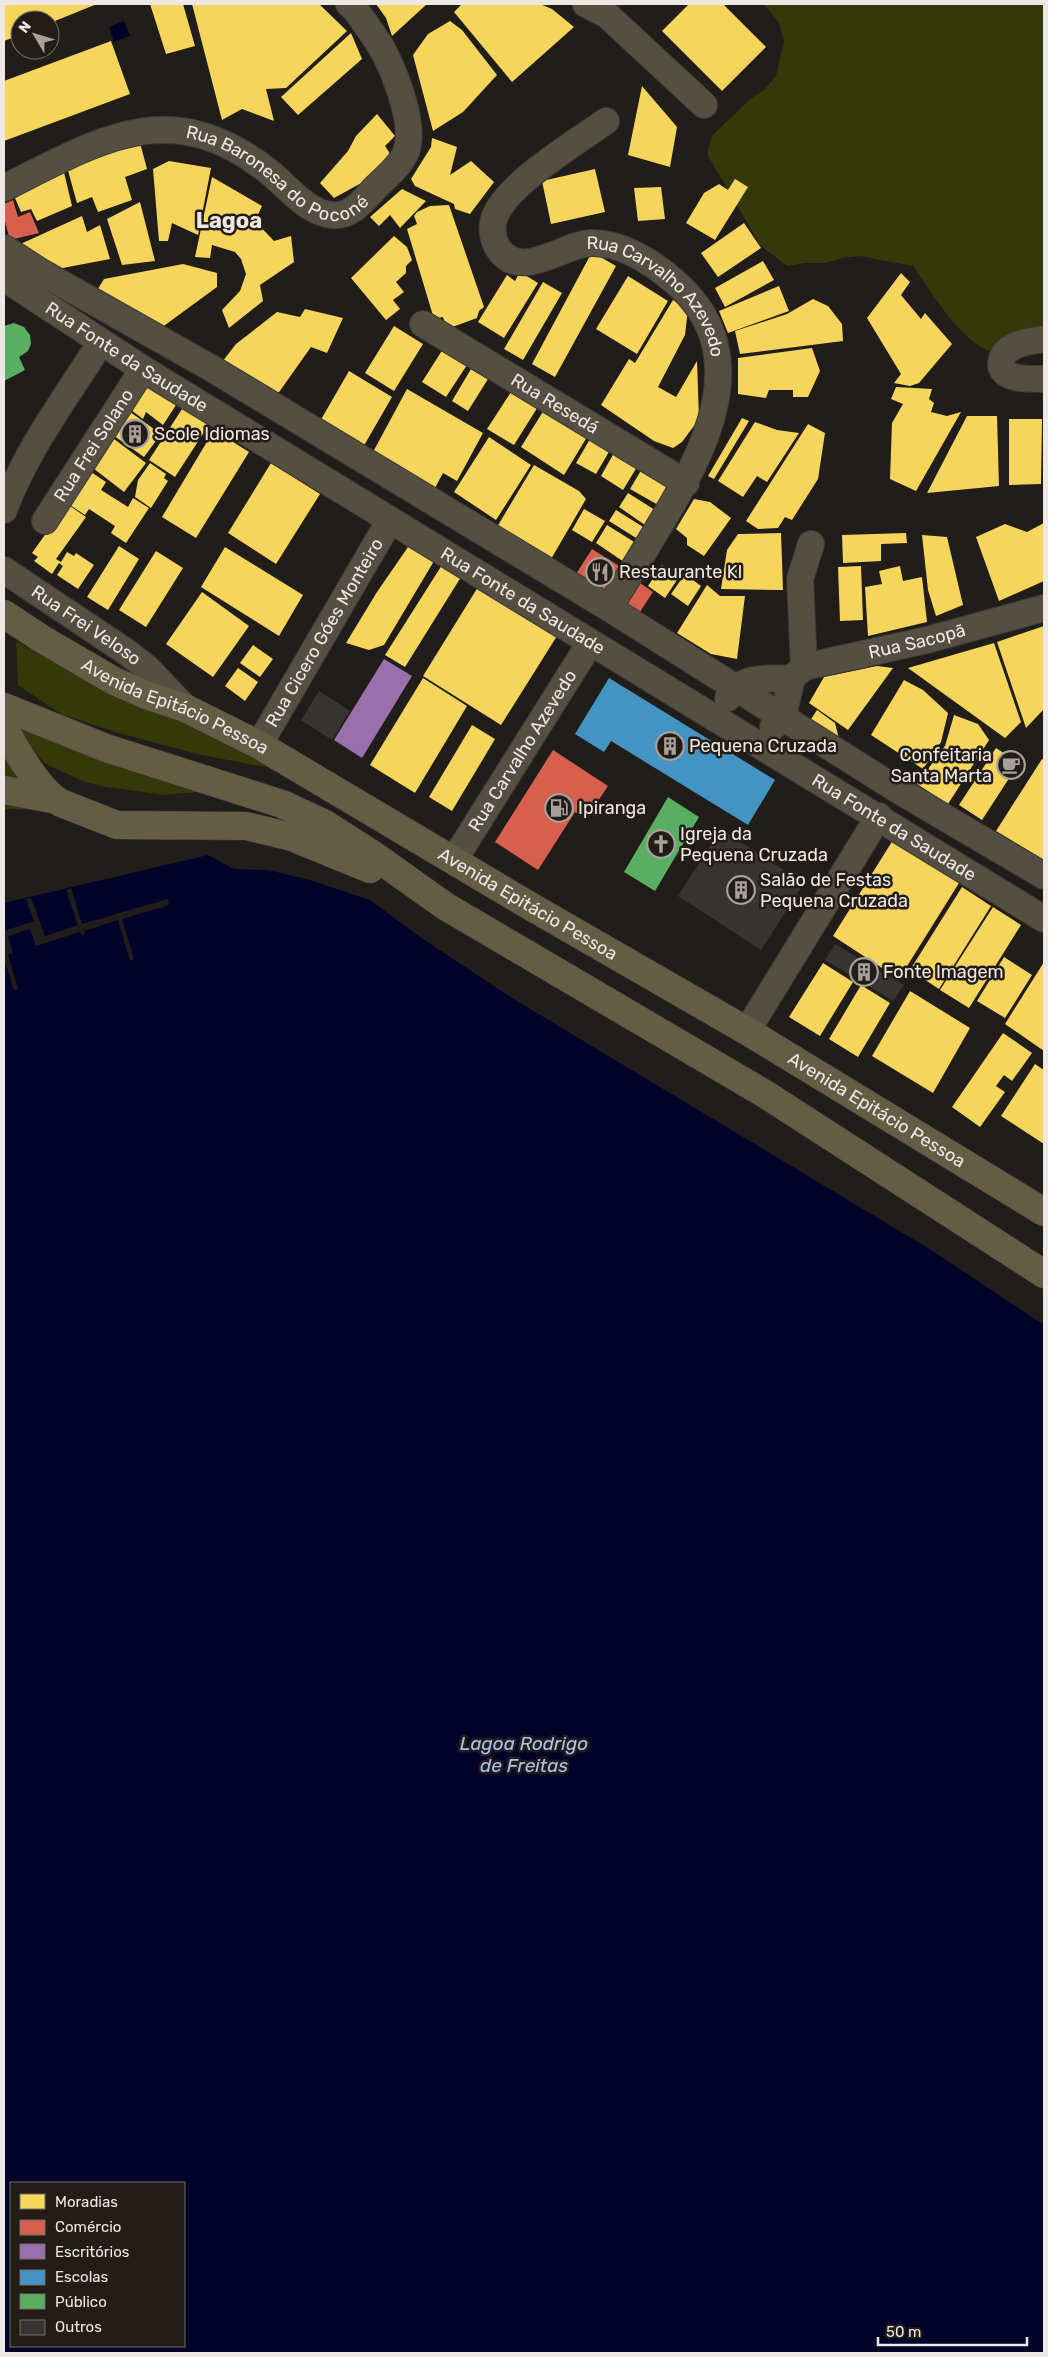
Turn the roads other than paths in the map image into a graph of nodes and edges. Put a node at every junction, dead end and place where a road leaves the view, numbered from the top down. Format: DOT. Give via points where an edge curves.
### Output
graph roads {
  1 [pos="348,4"];
  2 [pos="586,4"];
  3 [pos="704,105"];
  4 [pos="606,121"];
  5 [pos="4,188"];
  6 [pos="4,248"];
  7 [pos="4,278"];
  8 [pos="423,324"];
  9 [pos="1044,339"];
  10 [pos="101,342"];
  11 [pos="143,369"];
  12 [pos="1044,379"];
  13 [pos="686,483"];
  14 [pos="6,494"];
  15 [pos="390,520"];
  16 [pos="45,521"];
  17 [pos="811,544"];
  18 [pos="4,570"];
  19 [pos="609,608"];
  20 [pos="1044,608"];
  21 [pos="4,614"];
  22 [pos="590,643"];
  23 [pos="798,672"];
  24 [pos="735,689"];
  25 [pos="4,707"];
  26 [pos="185,708"];
  27 [pos="783,716"];
  28 [pos="713,718"];
  29 [pos="4,726"];
  30 [pos="757,744"];
  31 [pos="259,745"];
  32 [pos="4,790"];
  33 [pos="52,799"];
  34 [pos="879,816"];
  35 [pos="454,860"];
  36 [pos="1044,876"];
  37 [pos="445,906"];
  38 [pos="1044,918"];
  39 [pos="747,1031"];
  40 [pos="1044,1212"];
  41 [pos="1044,1274"];
  1 -- 5 [label="street, Rua Baronesa do Poconé" via="386,56 400,92 409,140 397,166 352,211 333,215 312,208 262,167 230,146 176,129 116,136"];
  2 -- 3 [label="street" via="607,15"];
  4 -- 13 [label="street, Rua Carvalho Azevedo" via="527,178 504,201 495,215 494,241 506,256 520,262 540,260 577,244 621,248 656,266 691,296 702,311 714,341 718,374 709,429"];
  6 -- 19 [label="street, Rua Fonte da Saudade" via="211,368"];
  7 -- 10 [label="street, Rua Fonte da Saudade"];
  8 -- 13 [label="street, Rua Resedá"];
  9 -- 12 [label="street" via="1011,347 1001,364 1010,376"];
  10 -- 11 [label="street, Rua Fonte da Saudade"];
  10 -- 14 [label="street"];
  11 -- 15 [label="street, Rua Fonte da Saudade"];
  11 -- 16 [label="street, Rua Frei Solano"];
  13 -- 19 [label="street, Rua Carvalho Azevedo"];
  15 -- 22 [label="street, Rua Fonte da Saudade"];
  15 -- 31 [label="street, Rua Cicero Góes Monteiro"];
  17 -- 23 [label="street" via="800,579"];
  18 -- 26 [label="street, Rua Frei Veloso" via="128,652"];
  19 -- 24 [label="street, Rua Fonte da Saudade"];
  20 -- 23 [label="street, Rua Sacopã"];
  21 -- 26 [label="highway, Avenida Epitácio Pessoa" via="114,681"];
  22 -- 28 [label="street, Rua Fonte da Saudade"];
  22 -- 35 [label="street, Rua Carvalho Azevedo"];
  23 -- 24 [label="street, Rua Sacopã" via="749,680"];
  23 -- 27 [label="street"];
  24 -- 27 [label="street, Rua Fonte da Saudade"];
  24 -- 28 [label="street"];
  25 -- 37 [label="highway" via="106,748 282,804 325,824"];
  26 -- 31 [label="highway, Avenida Epitácio Pessoa"];
  27 -- 30 [label="street"];
  27 -- 36 [label="street, Rua Fonte da Saudade" via="898,790"];
  28 -- 30 [label="street, Rua Fonte da Saudade"];
  29 -- 33 [label="highway" via="19,755"];
  30 -- 34 [label="street, Rua Fonte da Saudade"];
  31 -- 35 [label="highway, Avenida Epitácio Pessoa"];
  32 -- 33 [label="highway"];
  33 -- 37 [label="highway" via="117,825 246,826 292,837 349,859"];
  34 -- 38 [label="street, Rua Fonte da Saudade"];
  34 -- 39 [label="street"];
  35 -- 39 [label="highway, Avenida Epitácio Pessoa"];
  37 -- 41 [label="highway" via="765,1094"];
  39 -- 40 [label="highway, Avenida Epitácio Pessoa"];
}
